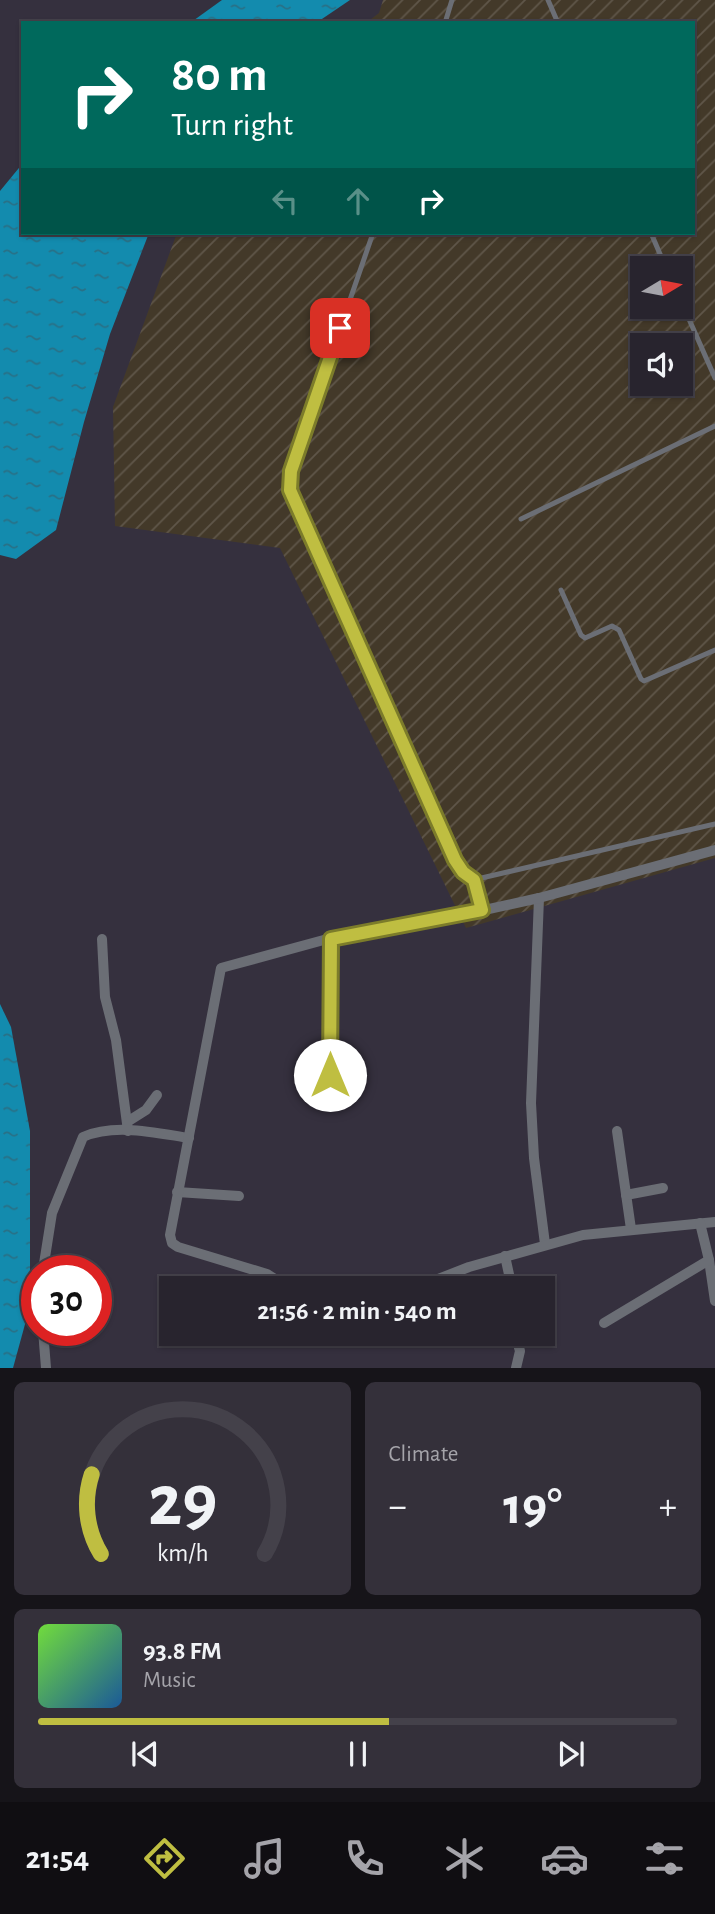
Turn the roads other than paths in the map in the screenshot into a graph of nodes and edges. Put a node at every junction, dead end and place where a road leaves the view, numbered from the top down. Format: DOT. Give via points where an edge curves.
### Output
graph roads {
  1 [pos="452,0"];
  2 [pos="548,0"];
  3 [pos="446,21"];
  4 [pos="557,21"];
  5 [pos="372,235"];
  6 [pos="652,235"];
  7 [pos="661,256"];
  8 [pos="689,319"];
  9 [pos="715,378"];
  10 [pos="715,426"];
  11 [pos="521,519"];
  12 [pos="561,590"];
  13 [pos="715,650"];
  14 [pos="715,824"];
  15 [pos="715,850"];
  16 [pos="474,880"];
  17 [pos="539,898"];
  18 [pos="482,910"];
  19 [pos="102,939"];
  20 [pos="331,939"];
  21 [pos="330,1075"];
  22 [pos="157,1095"];
  23 [pos="127,1127"];
  24 [pos="617,1131"];
  25 [pos="189,1138"];
  26 [pos="663,1188"];
  27 [pos="177,1192"];
  28 [pos="626,1195"];
  29 [pos="239,1196"];
  30 [pos="715,1222"];
  31 [pos="701,1223"];
  32 [pos="631,1229"];
  33 [pos="545,1244"];
  34 [pos="45,1255"];
  35 [pos="505,1256"];
  36 [pos="709,1260"];
  37 [pos="270,1276"];
  38 [pos="446,1276"];
  39 [pos="509,1276"];
  40 [pos="715,1301"];
  41 [pos="604,1323"];
  42 [pos="44,1346"];
  43 [pos="519,1346"];
  44 [pos="46,1368"];
  45 [pos="516,1368"];
  1 -- 3 [label="lane"];
  2 -- 4 [label="lane"];
  5 -- 16 [label="lane" via="291,471 290,490 455,860"];
  6 -- 7 [label="lane"];
  8 -- 9 [label="lane"];
  10 -- 11 [label="lane"];
  12 -- 13 [label="lane" via="585,638 612,626 619,630 644,681"];
  14 -- 16 [label="lane"];
  15 -- 17 [label="street"];
  16 -- 18 [label="lane"];
  17 -- 18 [label="street"];
  17 -- 33 [label="street" via="531,1103"];
  18 -- 20 [label="street"];
  19 -- 23 [label="street" via="105,997 116,1040"];
  20 -- 21 [label="street"];
  20 -- 25 [label="street" via="221,968"];
  22 -- 23 [label="street"];
  23 -- 25 [label="street"];
  23 -- 34 [label="street" via="83,1137 52,1213"];
  24 -- 28 [label="street"];
  25 -- 27 [label="street"];
  26 -- 28 [label="street"];
  27 -- 29 [label="street"];
  27 -- 37 [label="street" via="172,1243"];
  28 -- 32 [label="street"];
  30 -- 31 [label="street"];
  31 -- 32 [label="street"];
  31 -- 36 [label="street"];
  32 -- 33 [label="street"];
  33 -- 35 [label="street"];
  35 -- 38 [label="street"];
  35 -- 39 [label="street"];
  36 -- 40 [label="street"];
  36 -- 41 [label="street"];
  42 -- 44 [label="street"];
  43 -- 45 [label="street"];
}
